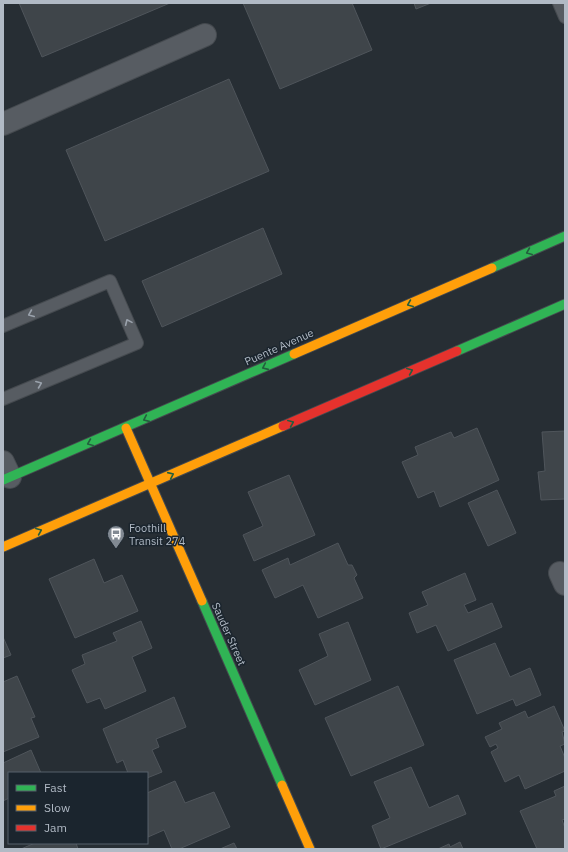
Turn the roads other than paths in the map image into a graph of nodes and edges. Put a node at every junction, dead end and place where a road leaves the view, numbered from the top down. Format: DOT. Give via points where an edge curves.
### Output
graph roads {
  1 [pos="559,3"];
  2 [pos="565,17"];
  3 [pos="205,35"];
  4 [pos="3,124"];
  5 [pos="565,236"];
  6 [pos="565,304"];
  7 [pos="3,326"];
  8 [pos="3,399"];
  9 [pos="126,428"];
  10 [pos="5,473"];
  11 [pos="150,484"];
  12 [pos="3,547"];
  13 [pos="310,849"];
  1 -- 2 [label="lane"];
  3 -- 4 [label="street"];
  5 -- 9 [label="main road, Puente Avenue, one-way"];
  11 -- 6 [label="main road, one-way"];
  8 -- 7 [label="lane, one-way" via="137,343 110,281"];
  9 -- 10 [label="main road, Puente Avenue, one-way"];
  9 -- 11 [label="main road, Sauder Street"];
  12 -- 11 [label="main road, one-way"];
  11 -- 13 [label="main road, Sauder Street"];
}
